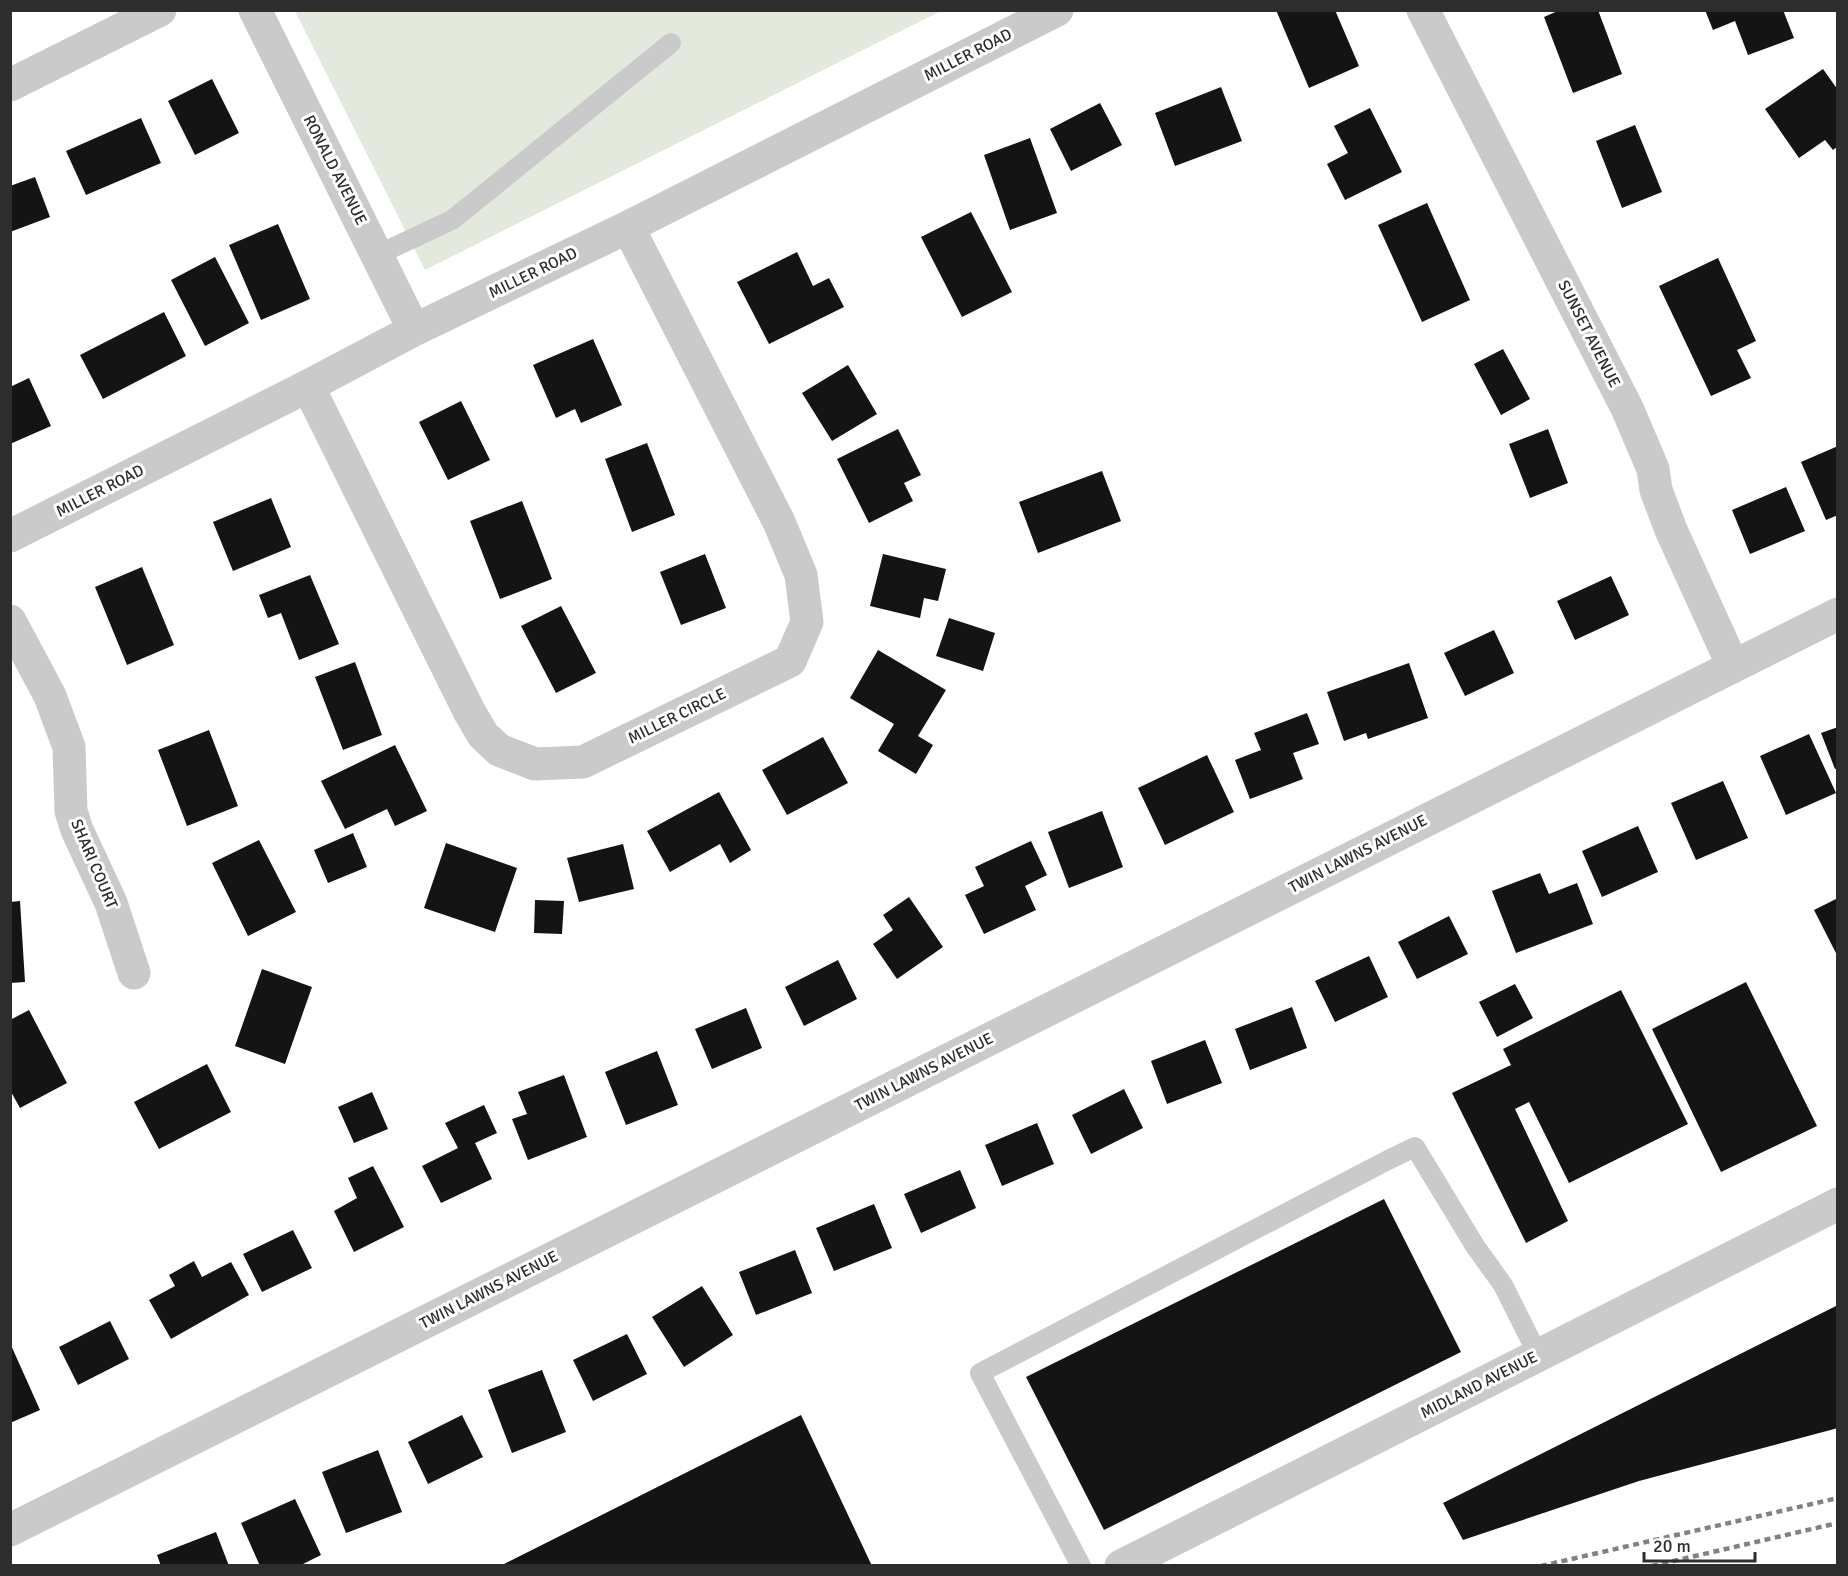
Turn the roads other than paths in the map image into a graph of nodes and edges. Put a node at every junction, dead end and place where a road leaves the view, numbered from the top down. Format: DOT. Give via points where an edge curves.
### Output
graph roads {
  1 [pos="160,10"];
  2 [pos="255,10"];
  3 [pos="1057,10"];
  4 [pos="1423,10"];
  5 [pos="671,43"];
  6 [pos="10,85"];
  7 [pos="628,227"];
  8 [pos="377,255"];
  9 [pos="414,330"];
  10 [pos="308,386"];
  11 [pos="10,536"];
  12 [pos="1838,615"];
  13 [pos="10,621"];
  14 [pos="1733,666"];
  15 [pos="134,974"];
  16 [pos="1838,1204"];
  17 [pos="1538,1355"];
  18 [pos="10,1530"];
  19 [pos="1081,1566"];
  20 [pos="1121,1566"];
  1 -- 6 [label="street"];
  2 -- 8 [label="street, RONALD AVENUE"];
  3 -- 7 [label="street, MILLER ROAD"];
  4 -- 14 [label="street, SUNSET AVENUE" via="1627,408 1653,469 1656,490 1671,530"];
  5 -- 8 [label="lane" via="452,220"];
  7 -- 9 [label="street, MILLER ROAD"];
  7 -- 10 [label="street, MILLER CIRCLE" via="779,522 801,575 807,622 789,661 583,762 535,764 500,750 483,735 469,711"];
  8 -- 9 [label="street, RONALD AVENUE"];
  9 -- 10 [label="street, MILLER ROAD"];
  10 -- 11 [label="street, MILLER ROAD"];
  12 -- 14 [label="street, TWIN LAWNS AVENUE"];
  13 -- 15 [label="street, SHARI COURT" via="50,696 69,747 71,811 111,903"];
  14 -- 18 [label="street, TWIN LAWNS AVENUE"];
  16 -- 17 [label="street, MIDLAND AVENUE"];
  17 -- 19 [label="lane" via="1503,1285 1414,1147 980,1372"];
  17 -- 20 [label="street, MIDLAND AVENUE"];
}
